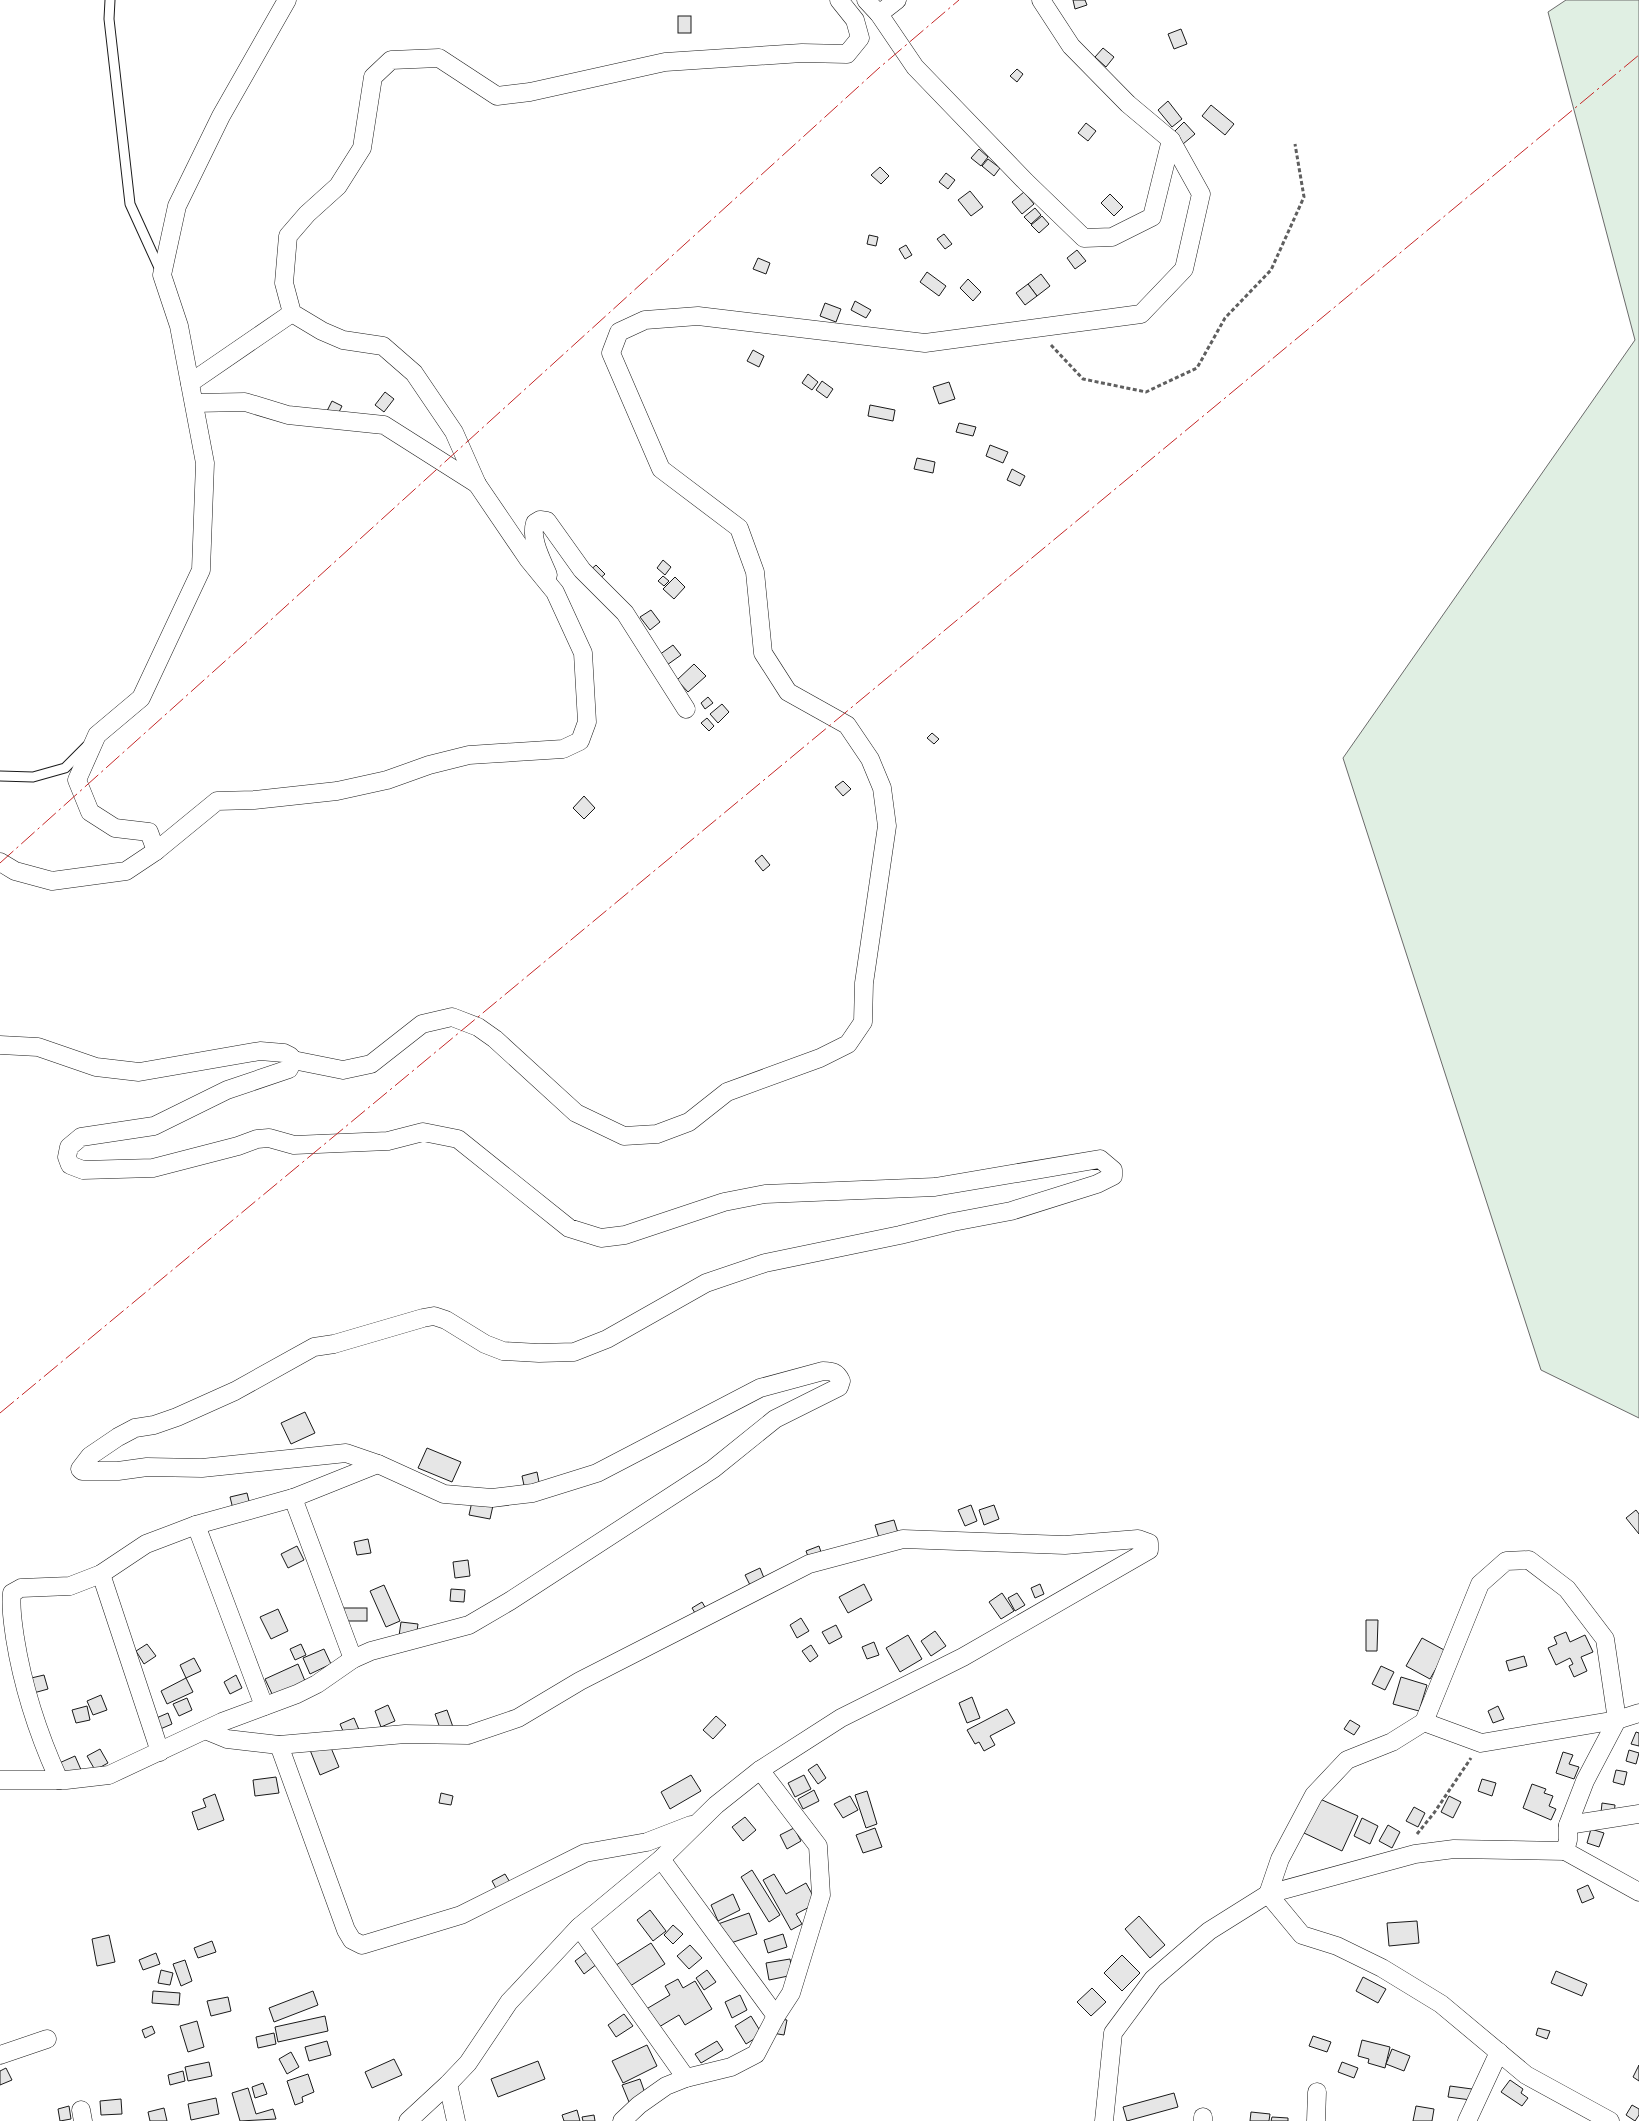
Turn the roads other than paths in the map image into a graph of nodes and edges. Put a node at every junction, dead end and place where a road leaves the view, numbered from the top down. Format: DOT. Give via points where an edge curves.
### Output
graph roads {
  1 [pos="110,0"];
  2 [pos="287,0"];
  3 [pos="839,0"];
  4 [pos="866,0"];
  5 [pos="898,0"];
  6 [pos="1040,0"];
  7 [pos="879,14"];
  8 [pos="1171,140"];
  9 [pos="162,275"];
  10 [pos="292,313"];
  11 [pos="190,383"];
  12 [pos="194,402"];
  13 [pos="477,484"];
  14 [pos="555,592"];
  15 [pos="686,709"];
  16 [pos="97,735"];
  17 [pos="0,776"];
  18 [pos="156,851"];
  19 [pos="0,862"];
  20 [pos="0,1045"];
  21 [pos="293,1060"];
  22 [pos="378,1464"];
  23 [pos="293,1498"];
  24 [pos="196,1525"];
  25 [pos="101,1574"];
  26 [pos="353,1658"];
  27 [pos="264,1706"];
  28 [pos="1639,1713"];
  29 [pos="1617,1720"];
  30 [pos="1424,1722"];
  31 [pos="205,1730"];
  32 [pos="279,1745"];
  33 [pos="160,1752"];
  34 [pos="760,1770"];
  35 [pos="0,1780"];
  36 [pos="59,1780"];
  37 [pos="1639,1814"];
  38 [pos="700,1821"];
  39 [pos="1568,1825"];
  40 [pos="1565,1851"];
  41 [pos="661,1859"];
  42 [pos="1639,1892"];
  43 [pos="1268,1894"];
  44 [pos="579,1927"];
  45 [pos="776,2016"];
  46 [pos="47,2039"];
  47 [pos="1499,2052"];
  48 [pos="0,2055"];
  49 [pos="686,2078"];
  50 [pos="448,2084"];
  51 [pos="1317,2092"];
  52 [pos="408,2121"];
  53 [pos="456,2121"];
  54 [pos="622,2121"];
  55 [pos="1104,2121"];
  56 [pos="1316,2121"];
  57 [pos="1467,2121"];
  58 [pos="1610,2121"];
  1 -- 9 [label="lane" via="109,19 130,204"];
  2 -- 9 [label="street" via="221,116 177,206"];
  3 -- 10 [label="street" via="855,20 860,38 846,54 802,53 665,62 530,92 497,96 439,58 391,60 373,77 362,148 338,186 288,236 284,283"];
  4 -- 7 [label="street"];
  5 -- 7 [label="street"];
  6 -- 8 [label="street" via="1071,46 1128,104"];
  7 -- 8 [label="street" via="915,68 1084,238 1112,237 1152,217"];
  8 -- 21 [label="street" via="1201,194 1184,269 1141,314 924,343 698,316 646,320 619,332 611,353 661,468 739,528 755,572 763,653 788,692 847,725 870,759 882,788 887,826 864,982 863,1022 848,1044 820,1058 727,1092 689,1122 657,1134 624,1136 576,1113 495,1039 478,1027 452,1017 422,1024 371,1064 343,1070"];
  9 -- 11 [label="street" via="179,326"];
  10 -- 11 [label="street"];
  10 -- 13 [label="street" via="343,340 383,346 414,373 454,432"];
  11 -- 12 [label="street"];
  12 -- 13 [label="street" via="245,402 288,414 384,425"];
  12 -- 16 [label="street" via="205,463 201,570 141,698"];
  13 -- 14 [label="street" via="528,559"];
  14 -- 15 [label="street" via="533,529 540,520 548,522 582,570 625,613"];
  14 -- 18 [label="street" via="582,653 587,722 580,741 563,748 469,755 338,791 217,801"];
  16 -- 17 [label="lane" via="65,768 33,777"];
  16 -- 18 [label="street" via="77,780 90,812 115,828 149,832"];
  18 -- 19 [label="street" via="126,871 52,881 15,871"];
  20 -- 21 [label="street" via="38,1047 96,1067 139,1072 260,1051 284,1052"];
  21 -- 22 [label="street" via="289,1068 227,1090 154,1126 81,1137 69,1147 67,1157 70,1165 83,1170 153,1168 257,1139 269,1138 294,1145 388,1141 423,1132 458,1139 569,1228 601,1238 625,1235 746,1196 935,1187 1100,1159 1113,1170 1113,1176 1097,1184 1011,1211 765,1263 706,1283 607,1339 574,1352 504,1352 434,1316 314,1347 236,1391 177,1417 135,1428 90,1456 80,1469 93,1472 147,1467 202,1468 346,1453"];
  22 -- 23 [label="street"];
  22 -- 26 [label="street" via="444,1494 492,1498 534,1493 598,1473 760,1388 823,1370 832,1371 841,1381 838,1387 775,1419 714,1469 469,1625"];
  23 -- 24 [label="street"];
  23 -- 26 [label="street"];
  24 -- 25 [label="street" via="146,1544"];
  24 -- 27 [label="street"];
  25 -- 33 [label="street"];
  25 -- 36 [label="street" via="70,1586 21,1588 12,1593 10,1605 20,1667 40,1736"];
  26 -- 27 [label="street" via="317,1684"];
  27 -- 31 [label="street"];
  28 -- 29 [label="street"];
  29 -- 30 [label="street" via="1481,1743"];
  29 -- 30 [label="street" via="1605,1639 1567,1589 1529,1560 1506,1561 1480,1584"];
  29 -- 39 [label="street"];
  30 -- 43 [label="street" via="1392,1742 1347,1760 1314,1795 1280,1858"];
  31 -- 32 [label="street" via="227,1738"];
  31 -- 33 [label="street"];
  32 -- 34 [label="street" via="405,1734 468,1735 518,1718 580,1681 809,1564 904,1539 1065,1545 1138,1539 1149,1543 1149,1550 963,1657 841,1718"];
  32 -- 38 [label="street" via="346,1930 352,1940 362,1945 461,1915 585,1853 647,1842"];
  33 -- 36 [label="street" via="109,1775"];
  34 -- 38 [label="street"];
  34 -- 45 [label="street" via="818,1846 821,1895 792,1993"];
  35 -- 36 [label="street"];
  37 -- 39 [label="street"];
  38 -- 41 [label="street"];
  39 -- 40 [label="street"];
  40 -- 42 [label="street"];
  40 -- 43 [label="street" via="1454,1849 1415,1854"];
  41 -- 44 [label="street"];
  41 -- 45 [label="street"];
  43 -- 47 [label="street" via="1302,1935 1337,1946 1382,1968 1441,2004"];
  43 -- 55 [label="street" via="1209,1931 1153,1979 1113,2033"];
  44 -- 49 [label="street"];
  44 -- 50 [label="street" via="509,2002 468,2063"];
  45 -- 49 [label="street" via="756,2054 731,2067"];
  46 -- 48 [label="street"];
  47 -- 57 [label="street"];
  47 -- 58 [label="street" via="1526,2074"];
  49 -- 54 [label="street" via="666,2086 639,2104"];
  50 -- 52 [label="street"];
  50 -- 53 [label="street"];
  51 -- 56 [label="street"];
}
